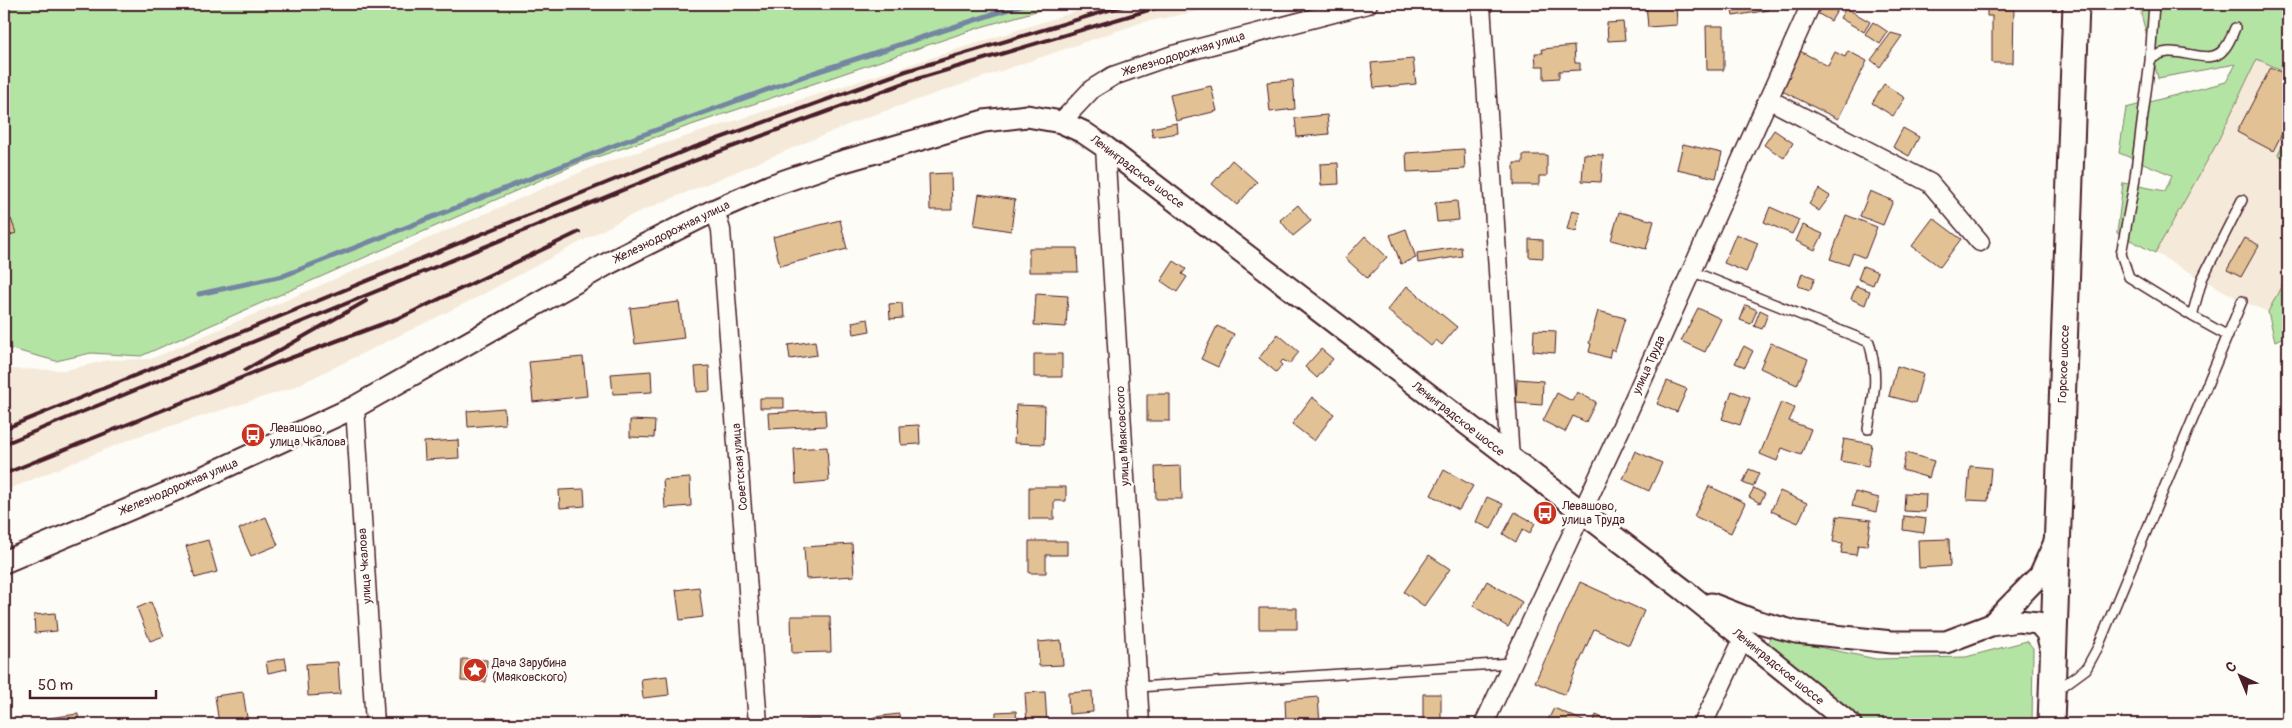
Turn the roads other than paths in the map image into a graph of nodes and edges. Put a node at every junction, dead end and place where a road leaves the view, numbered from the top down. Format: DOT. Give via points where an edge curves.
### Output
graph roads {
  1 [pos="1368,4"];
  2 [pos="1481,4"];
  3 [pos="1811,4"];
  4 [pos="2076,4"];
  5 [pos="2154,4"];
  6 [pos="2235,28"];
  7 [pos="2150,61"];
  8 [pos="1768,99"];
  9 [pos="1061,122"];
  10 [pos="1105,147"];
  11 [pos="2242,200"];
  12 [pos="715,210"];
  13 [pos="1980,242"];
  14 [pos="1691,271"];
  15 [pos="2242,301"];
  16 [pos="2192,316"];
  17 [pos="2228,336"];
  18 [pos="355,407"];
  19 [pos="1868,429"];
  20 [pos="1510,459"];
  21 [pos="1580,513"];
  22 [pos="2059,532"];
  23 [pos="4,562"];
  24 [pos="1684,590"];
  25 [pos="1991,625"];
  26 [pos="1743,638"];
  27 [pos="2054,657"];
  28 [pos="1511,663"];
  29 [pos="1138,687"];
  30 [pos="2052,694"];
  31 [pos="375,724"];
  32 [pos="758,724"];
  33 [pos="1140,724"];
  34 [pos="1484,724"];
  35 [pos="1703,724"];
  36 [pos="1850,724"];
  37 [pos="2051,724"];
  1 -- 9 [label="street, Железнодорожная улица" via="1173,55 1113,76 1092,89"];
  2 -- 20 [label="street"];
  3 -- 8 [label="street, улица Труда"];
  4 -- 22 [label="main road, Горское шоссе"];
  5 -- 7 [label="lane"];
  6 -- 7 [label="lane" via="2224,50 2212,57 2166,51 2156,54"];
  7 -- 16 [label="lane" via="2134,185 2121,254 2128,277"];
  8 -- 13 [label="street" via="1930,183"];
  8 -- 14 [label="street, улица Труда"];
  9 -- 10 [label="street, Ленинградское шоссе"];
  9 -- 12 [label="street, Железнодорожная улица" via="1027,116 984,121 834,164 770,186"];
  10 -- 20 [label="street, Ленинградское шоссе"];
  10 -- 29 [label="street, улица Маяковского"];
  11 -- 16 [label="lane" via="2202,279"];
  12 -- 18 [label="street, Железнодорожная улица" via="609,263"];
  12 -- 32 [label="street, Советская улица" via="722,240"];
  14 -- 19 [label="lane" via="1869,342 1876,384"];
  14 -- 21 [label="street, улица Труда"];
  15 -- 17 [label="lane"];
  16 -- 17 [label="lane"];
  17 -- 30 [label="lane" via="2098,647 2086,669"];
  18 -- 23 [label="street, Железнодорожная улица" via="207,476"];
  18 -- 31 [label="street, улица Чкалова"];
  20 -- 21 [label="street, Ленинградское шоссе"];
  21 -- 24 [label="street, Ленинградское шоссе"];
  21 -- 28 [label="street, улица Труда"];
  22 -- 25 [label="street" via="2040,575"];
  22 -- 27 [label="main road, Горское шоссе"];
  24 -- 25 [label="street" via="1755,621 1796,632 1852,639 1946,642"];
  24 -- 26 [label="street, Ленинградское шоссе"];
  25 -- 27 [label="street" via="2018,621 2038,623 2047,633"];
  26 -- 35 [label="street"];
  26 -- 36 [label="street, Ленинградское шоссе"];
  27 -- 30 [label="main road, Горское шоссе"];
  28 -- 29 [label="lane"];
  28 -- 34 [label="street, улица Труда"];
  29 -- 33 [label="street, улица Маяковского"];
  30 -- 37 [label="main road, Горское шоссе"];
}
